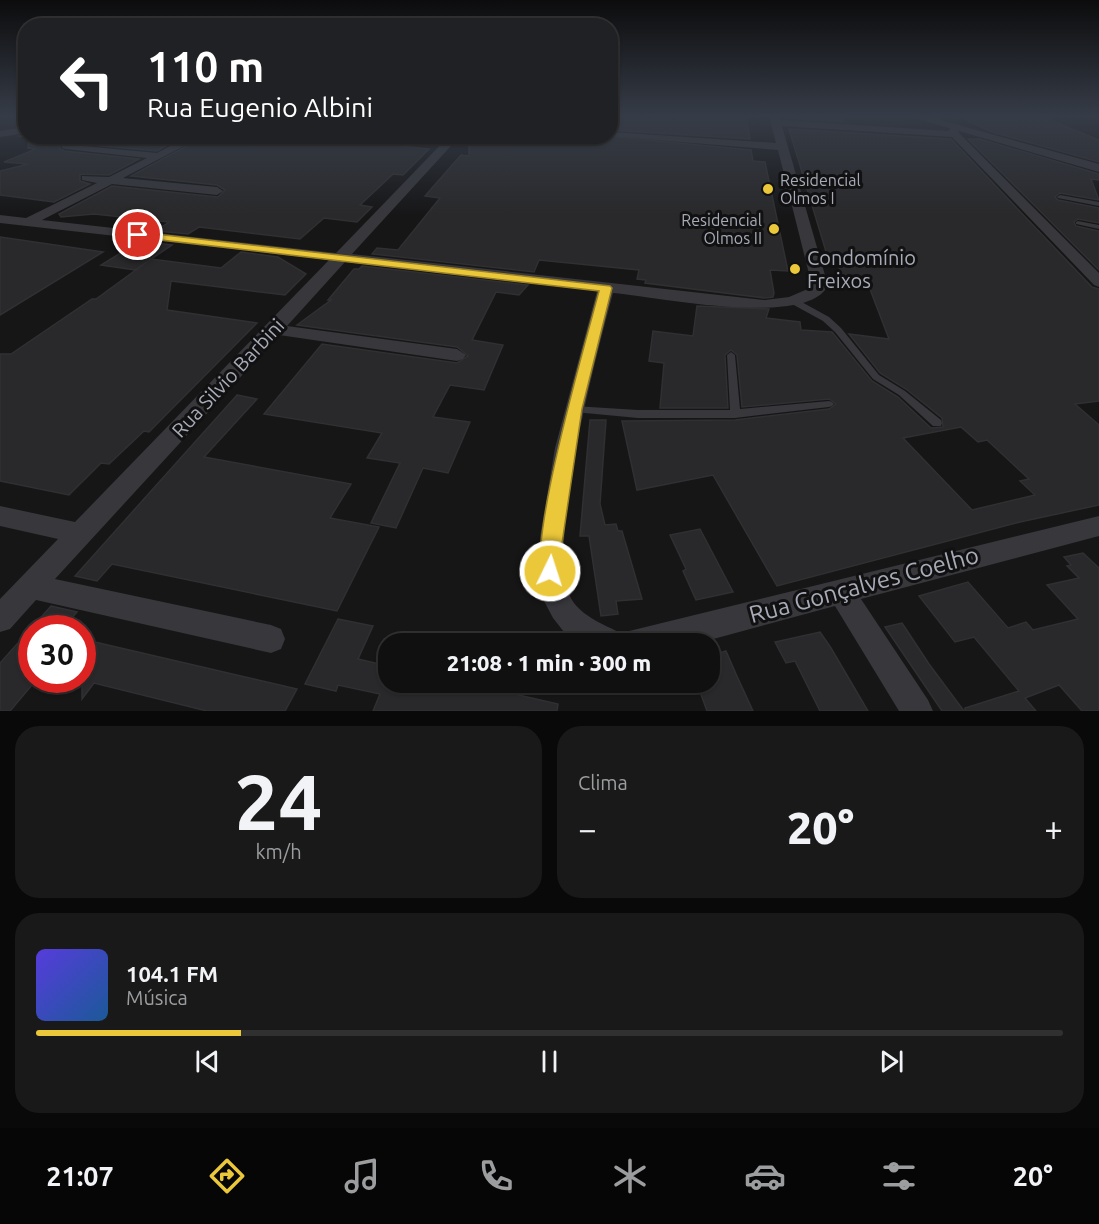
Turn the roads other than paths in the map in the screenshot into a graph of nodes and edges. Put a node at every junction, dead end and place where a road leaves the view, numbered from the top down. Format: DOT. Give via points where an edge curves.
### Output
graph roads {
  1 [pos="96,149"];
  2 [pos="172,149"];
  3 [pos="443,149"];
  4 [pos="784,149"];
  5 [pos="972,149"];
  6 [pos="1026,149"];
  7 [pos="159,156"];
  8 [pos="1099,168"];
  9 [pos="86,177"];
  10 [pos="111,181"];
  11 [pos="217,191"];
  12 [pos="1060,197"];
  13 [pos="1099,204"];
  14 [pos="4,222"];
  15 [pos="28,222"];
  16 [pos="1078,223"];
  17 [pos="1099,227"];
  18 [pos="341,258"];
  19 [pos="1076,258"];
  20 [pos="1099,265"];
  21 [pos="1099,282"];
  22 [pos="606,288"];
  23 [pos="795,302"];
  24 [pos="275,329"];
  25 [pos="456,355"];
  26 [pos="731,355"];
  27 [pos="829,404"];
  28 [pos="574,409"];
  29 [pos="735,414"];
  30 [pos="937,423"];
  31 [pos="0,516"];
  32 [pos="1099,526"];
  33 [pos="80,534"];
  34 [pos="31,586"];
  35 [pos="840,591"];
  36 [pos="0,619"];
  37 [pos="594,633"];
  38 [pos="681,633"];
  39 [pos="271,639"];
  40 [pos="917,711"];
  1 -- 7 [label="street"];
  2 -- 7 [label="street"];
  3 -- 18 [label="street, Rua Silvio Barbini"];
  4 -- 23 [label="street" via="819,282 817,290"];
  5 -- 19 [label="street"];
  6 -- 8 [label="street"];
  7 -- 10 [label="street"];
  9 -- 10 [label="street"];
  10 -- 11 [label="street"];
  10 -- 15 [label="street"];
  12 -- 13 [label="lane"];
  14 -- 15 [label="street"];
  15 -- 18 [label="street"];
  16 -- 17 [label="lane"];
  18 -- 22 [label="street"];
  18 -- 24 [label="street, Rua Silvio Barbini"];
  19 -- 20 [label="street"];
  19 -- 21 [label="street"];
  22 -- 23 [label="street" via="765,305"];
  22 -- 28 [label="street"];
  23 -- 30 [label="lane" via="826,319 876,376"];
  24 -- 25 [label="street"];
  24 -- 33 [label="street, Rua Silvio Barbini"];
  26 -- 29 [label="lane"];
  27 -- 29 [label="lane"];
  28 -- 29 [label="lane" via="629,414"];
  28 -- 37 [label="street" via="553,529 550,571 558,601 570,619"];
  31 -- 33 [label="street"];
  32 -- 35 [label="street, Rua Gonçalves Coelho"];
  33 -- 34 [label="street, Rua Silvio Barbini"];
  34 -- 36 [label="street, Rua Silvio Barbini"];
  34 -- 39 [label="street"];
  35 -- 38 [label="street, Rua Gonçalves Coelho"];
  35 -- 40 [label="street"];
}
